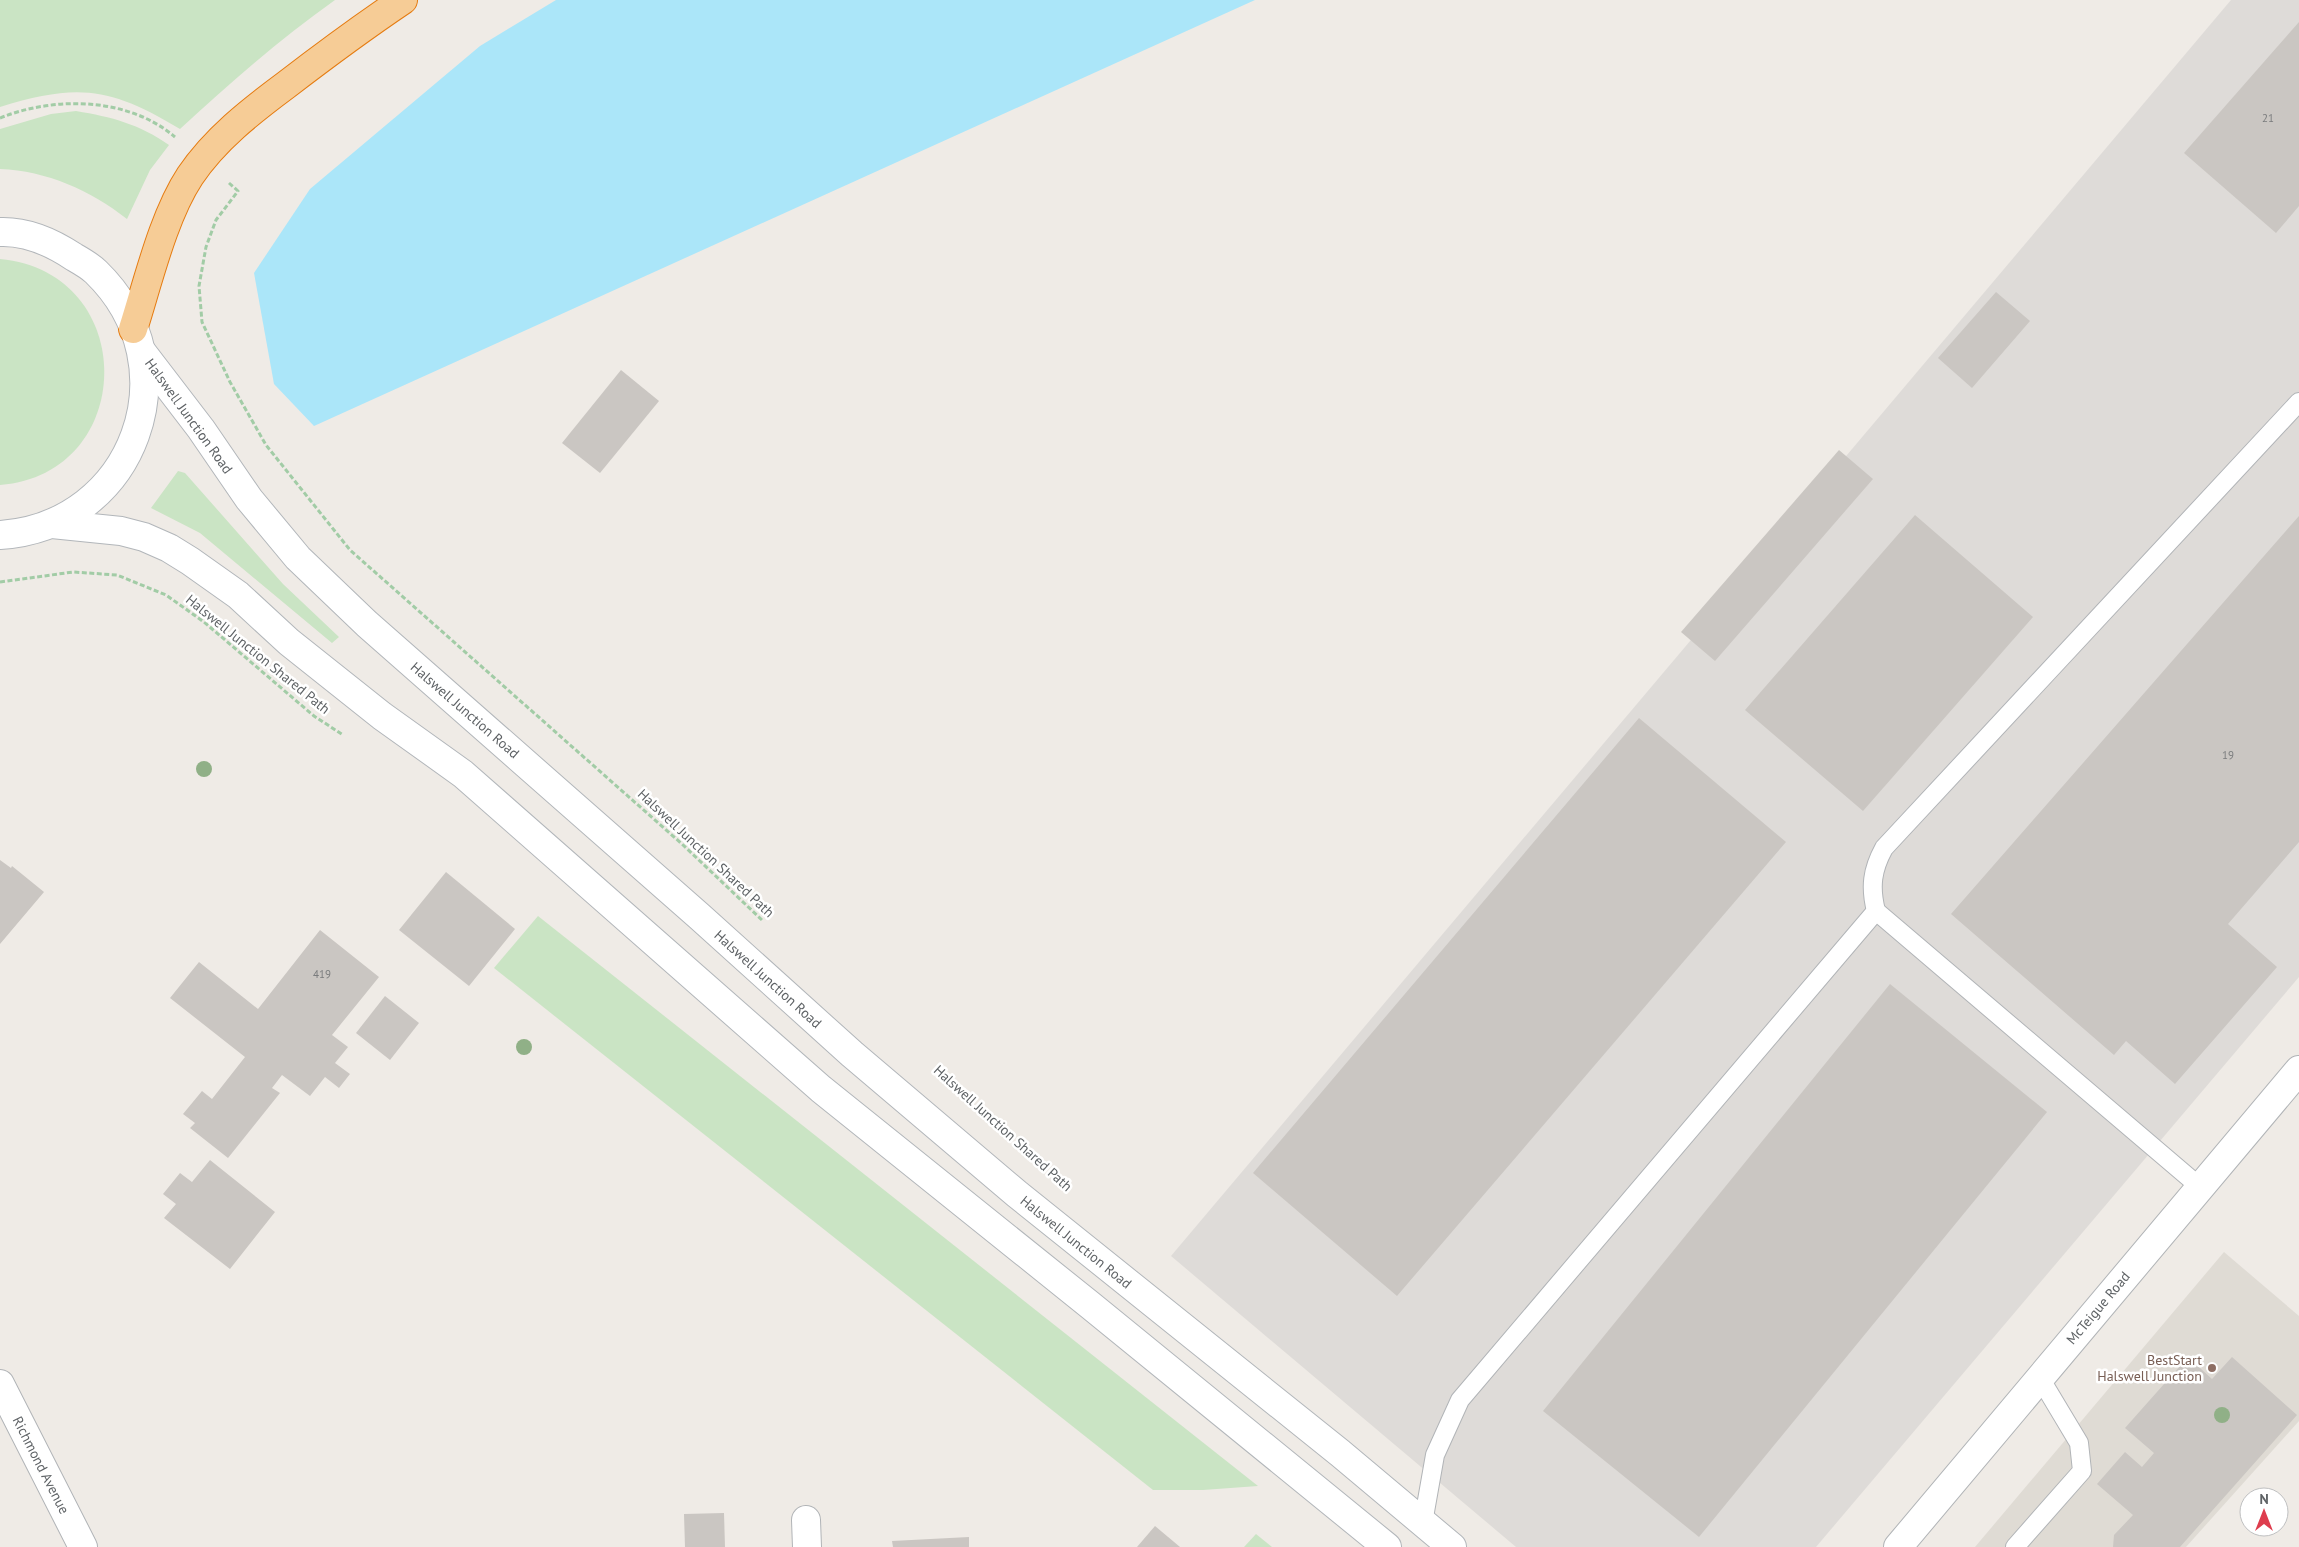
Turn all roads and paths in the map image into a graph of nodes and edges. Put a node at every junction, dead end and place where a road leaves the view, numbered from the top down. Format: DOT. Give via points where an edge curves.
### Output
graph roads {
  1 [pos="404,0"];
  2 [pos="0,118"];
  3 [pos="172,135"];
  4 [pos="238,191"];
  5 [pos="0,232"];
  6 [pos="138,341"];
  7 [pos="2295,406"];
  8 [pos="52,524"];
  9 [pos="0,535"];
  10 [pos="0,582"];
  11 [pos="350,739"];
  12 [pos="1876,911"];
  13 [pos="767,925"];
  14 [pos="2299,1070"];
  15 [pos="2200,1186"];
  16 [pos="2040,1378"];
  17 [pos="0,1384"];
  18 [pos="806,1520"];
  19 [pos="1423,1523"];
  20 [pos="83,1547"];
  21 [pos="806,1547"];
  22 [pos="1387,1547"];
  23 [pos="1452,1547"];
  24 [pos="1898,1547"];
  25 [pos="2015,1547"];
  1 -- 6 [label="highway" via="345,39 248,114 207,154 189,177 172,212"];
  2 -- 3 [label="path" via="46,105 74,102 110,107 143,117"];
  4 -- 13 [label="path, Halswell Junction Shared Path" via="216,220 206,247 199,286 202,322 230,382 266,445 350,550 682,844"];
  5 -- 6 [label="main road" via="56,244 96,271 125,308"];
  6 -- 8 [label="main road" via="146,382 143,412 134,440 120,467 101,490 78,510"];
  6 -- 19 [label="main road, Halswell Junction Road" via="249,499 298,558 366,624 852,1054 1017,1194"];
  7 -- 12 [label="lane" via="1884,848 1877,861 1871,892"];
  8 -- 9 [label="main road" via="20,534"];
  8 -- 22 [label="main road" via="144,537 169,548 238,595 289,642 382,716 463,774 820,1089"];
  10 -- 11 [label="path, Halswell Junction Shared Path" via="73,572 117,575 166,595 204,622 314,716"];
  12 -- 15 [label="lane"];
  12 -- 19 [label="lane" via="1460,1400 1435,1455"];
  14 -- 15 [label="main road, McTeigue Road"];
  15 -- 16 [label="main road, McTeigue Road"];
  16 -- 24 [label="main road, McTeigue Road"];
  16 -- 25 [label="lane" via="2079,1443 2082,1471"];
  17 -- 20 [label="main road, Richmond Avenue"];
  18 -- 21 [label="main road"];
  19 -- 23 [label="main road, Halswell Junction Road"];
}
